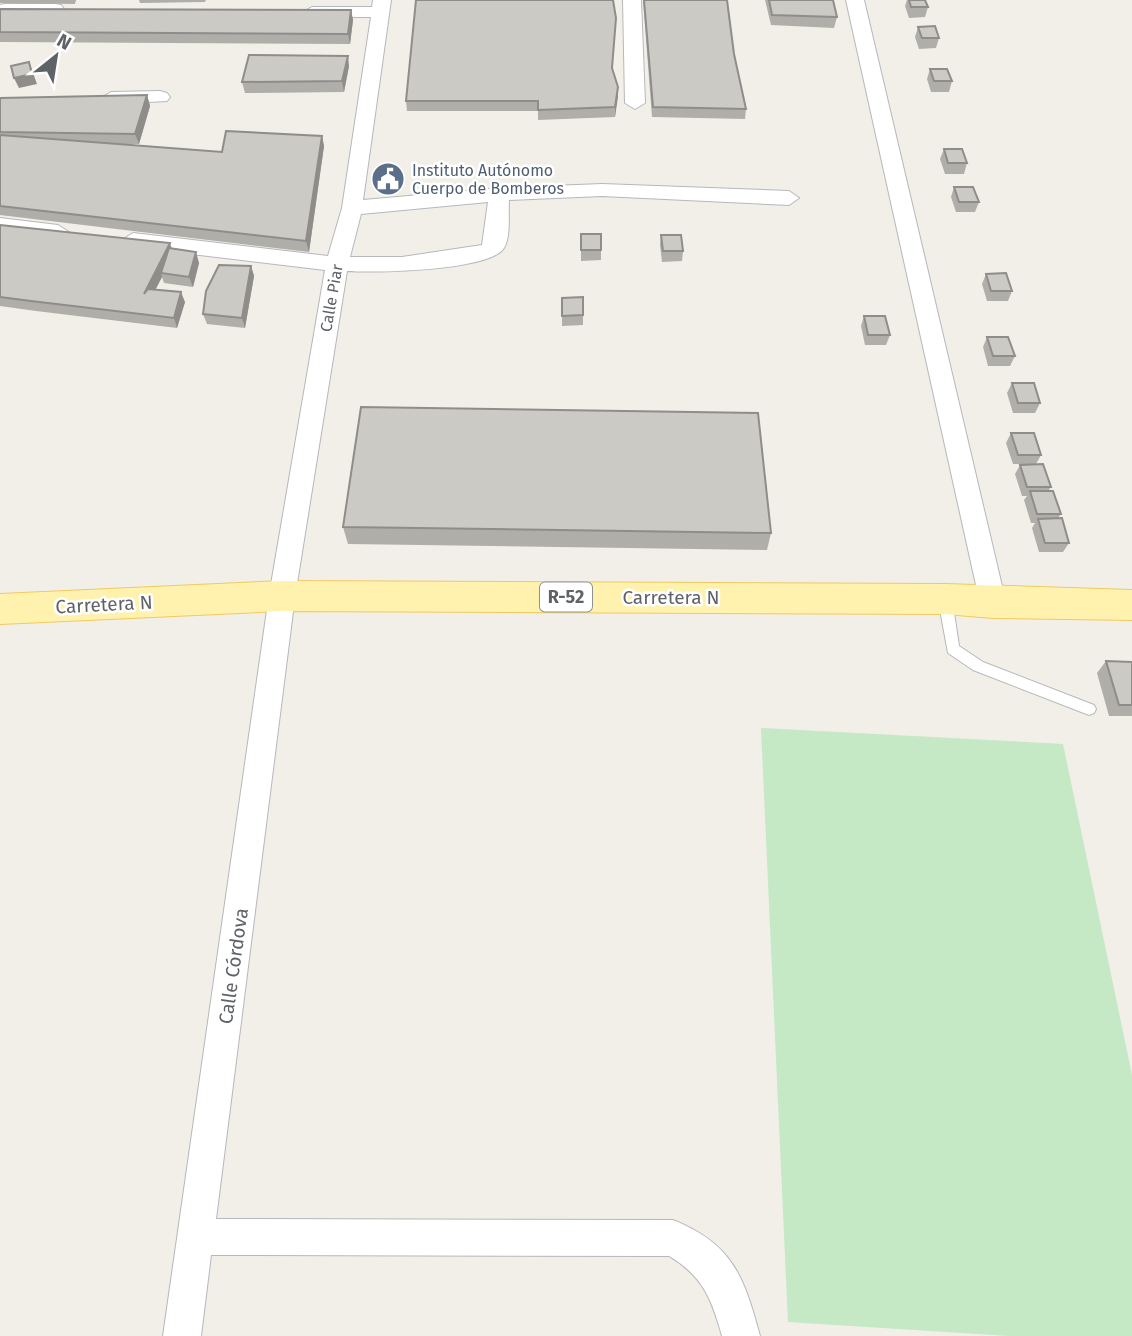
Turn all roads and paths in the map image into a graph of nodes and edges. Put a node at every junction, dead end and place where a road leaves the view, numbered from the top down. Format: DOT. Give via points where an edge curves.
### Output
graph roads {
  1 [pos="632,0"];
  2 [pos="855,0"];
  3 [pos="381,6"];
  4 [pos="5,9"];
  5 [pos="75,10"];
  6 [pos="296,12"];
  7 [pos="160,97"];
  8 [pos="93,98"];
  9 [pos="635,103"];
  10 [pos="499,194"];
  11 [pos="789,198"];
  12 [pos="352,208"];
  13 [pos="0,225"];
  14 [pos="81,234"];
  15 [pos="108,237"];
  16 [pos="337,264"];
  17 [pos="282,596"];
  18 [pos="945,598"];
  19 [pos="993,603"];
  20 [pos="1132,605"];
  21 [pos="0,609"];
  22 [pos="1090,709"];
  23 [pos="197,1237"];
  24 [pos="182,1336"];
  25 [pos="741,1336"];
  1 -- 9 [label="street"];
  2 -- 19 [label="street"];
  3 -- 6 [label="street"];
  3 -- 12 [label="street, Calle Piar"];
  4 -- 5 [label="street"];
  7 -- 8 [label="street"];
  10 -- 11 [label="street" via="603,190"];
  10 -- 12 [label="street"];
  10 -- 16 [label="street" via="495,245 489,251 432,261"];
  12 -- 16 [label="street, Calle Piar"];
  13 -- 14 [label="street"];
  15 -- 16 [label="street"];
  16 -- 17 [label="street, Calle Piar"];
  17 -- 18 [label="main road, Carretera N / R-52"];
  17 -- 21 [label="main road, Carretera N / R-52"];
  17 -- 23 [label="street, Calle Córdova"];
  18 -- 19 [label="main road, Carretera N / R-52"];
  18 -- 22 [label="lane" via="953,649 978,666"];
  19 -- 20 [label="main road, Carretera N / R-52"];
  23 -- 24 [label="street, Calle Córdova"];
  23 -- 25 [label="street" via="673,1238 702,1254 726,1282"];
}
